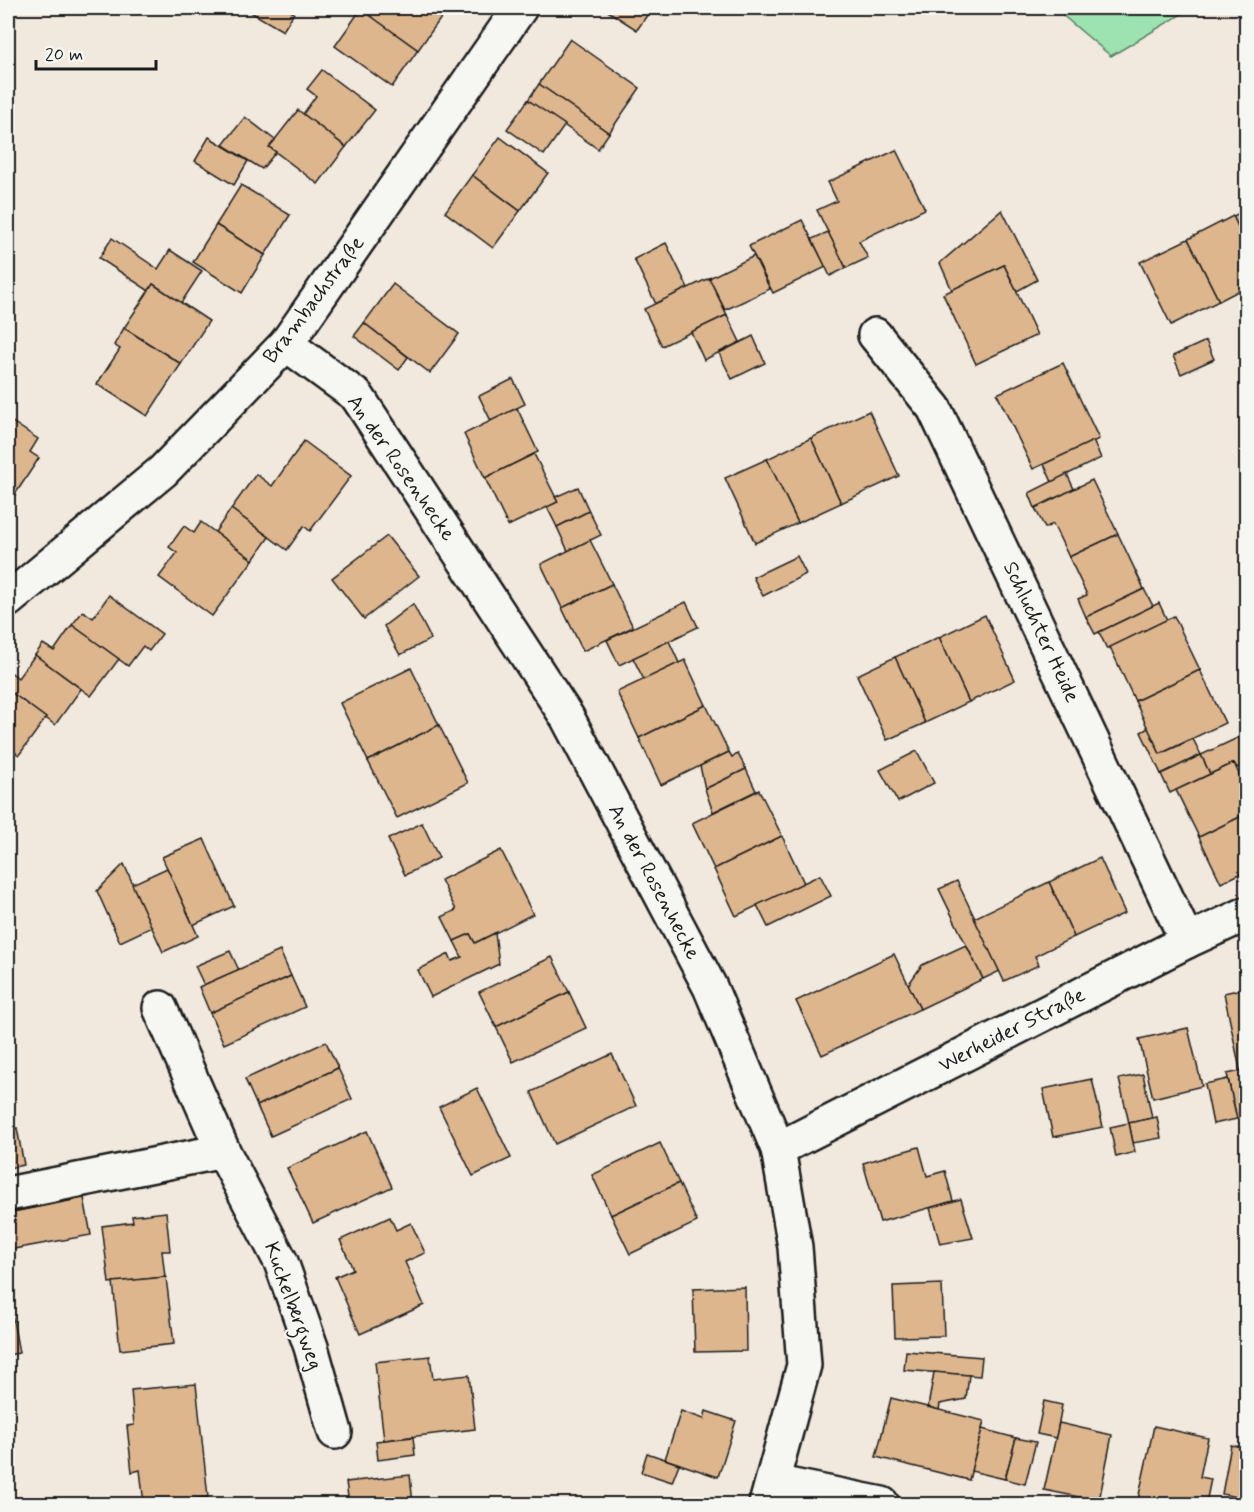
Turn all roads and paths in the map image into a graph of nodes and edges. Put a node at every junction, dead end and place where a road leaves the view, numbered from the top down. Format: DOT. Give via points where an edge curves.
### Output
graph roads {
  1 [pos="520,8"];
  2 [pos="874,335"];
  3 [pos="286,344"];
  4 [pos="8,600"];
  5 [pos="1246,914"];
  6 [pos="1187,941"];
  7 [pos="160,1008"];
  8 [pos="778,1149"];
  9 [pos="223,1151"];
  10 [pos="8,1194"];
  11 [pos="335,1432"];
  12 [pos="769,1493"];
  13 [pos="882,1504"];
  1 -- 3 [label="street, Brambachstraße"];
  2 -- 6 [label="street, Schluchter Heide" via="934,408"];
  3 -- 4 [label="street, Brambachstraße" via="163,471"];
  3 -- 8 [label="street, An der Rosenhecke" via="357,396 567,717 710,987"];
  5 -- 6 [label="street, Werheider Straße"];
  6 -- 8 [label="street, Werheider Straße"];
  7 -- 9 [label="street, Kuckelbergweg"];
  8 -- 12 [label="street, An der Rosenhecke" via="795,1247 804,1365"];
  9 -- 10 [label="street"];
  9 -- 11 [label="street, Kuckelbergweg" via="281,1262"];
  12 -- 13 [label="street"];
}
